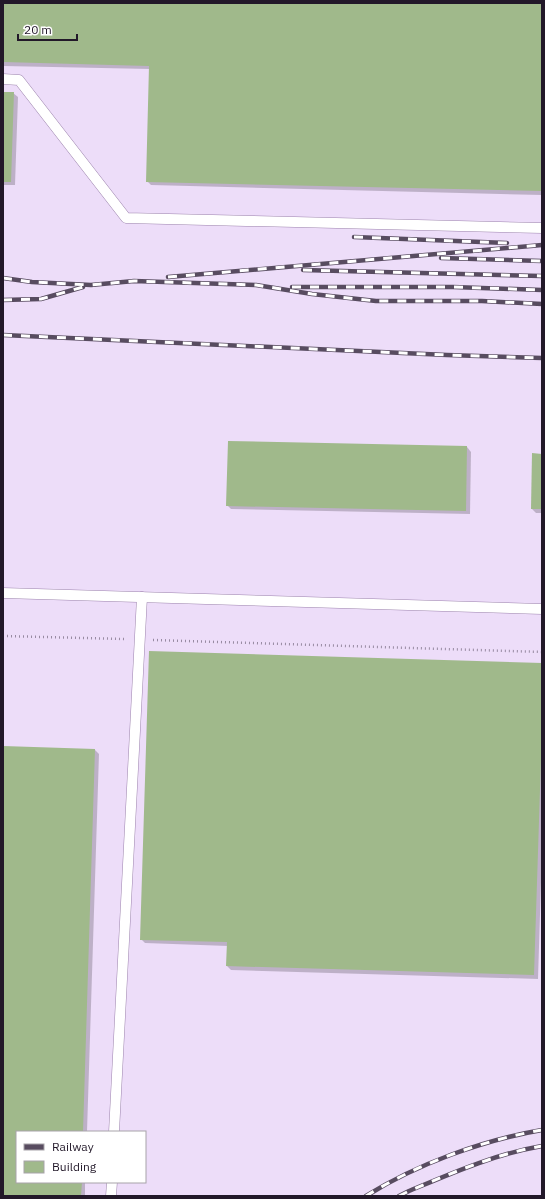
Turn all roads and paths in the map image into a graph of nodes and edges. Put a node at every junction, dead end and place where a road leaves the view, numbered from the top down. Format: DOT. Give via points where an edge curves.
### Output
graph roads {
  1 [pos="3,79"];
  2 [pos="542,228"];
  3 [pos="3,593"];
  4 [pos="142,597"];
  5 [pos="542,609"];
  6 [pos="3,636"];
  7 [pos="140,640"];
  8 [pos="542,652"];
  9 [pos="114,1131"];
  10 [pos="112,1183"];
  11 [pos="111,1196"];
  1 -- 2 [label="lane" via="19,80 126,218"];
  3 -- 4 [label="lane"];
  4 -- 5 [label="lane"];
  4 -- 7 [label="lane"];
  6 -- 7 [label="path"];
  7 -- 8 [label="path"];
  7 -- 9 [label="lane"];
  10 -- 11 [label="lane"];
}
